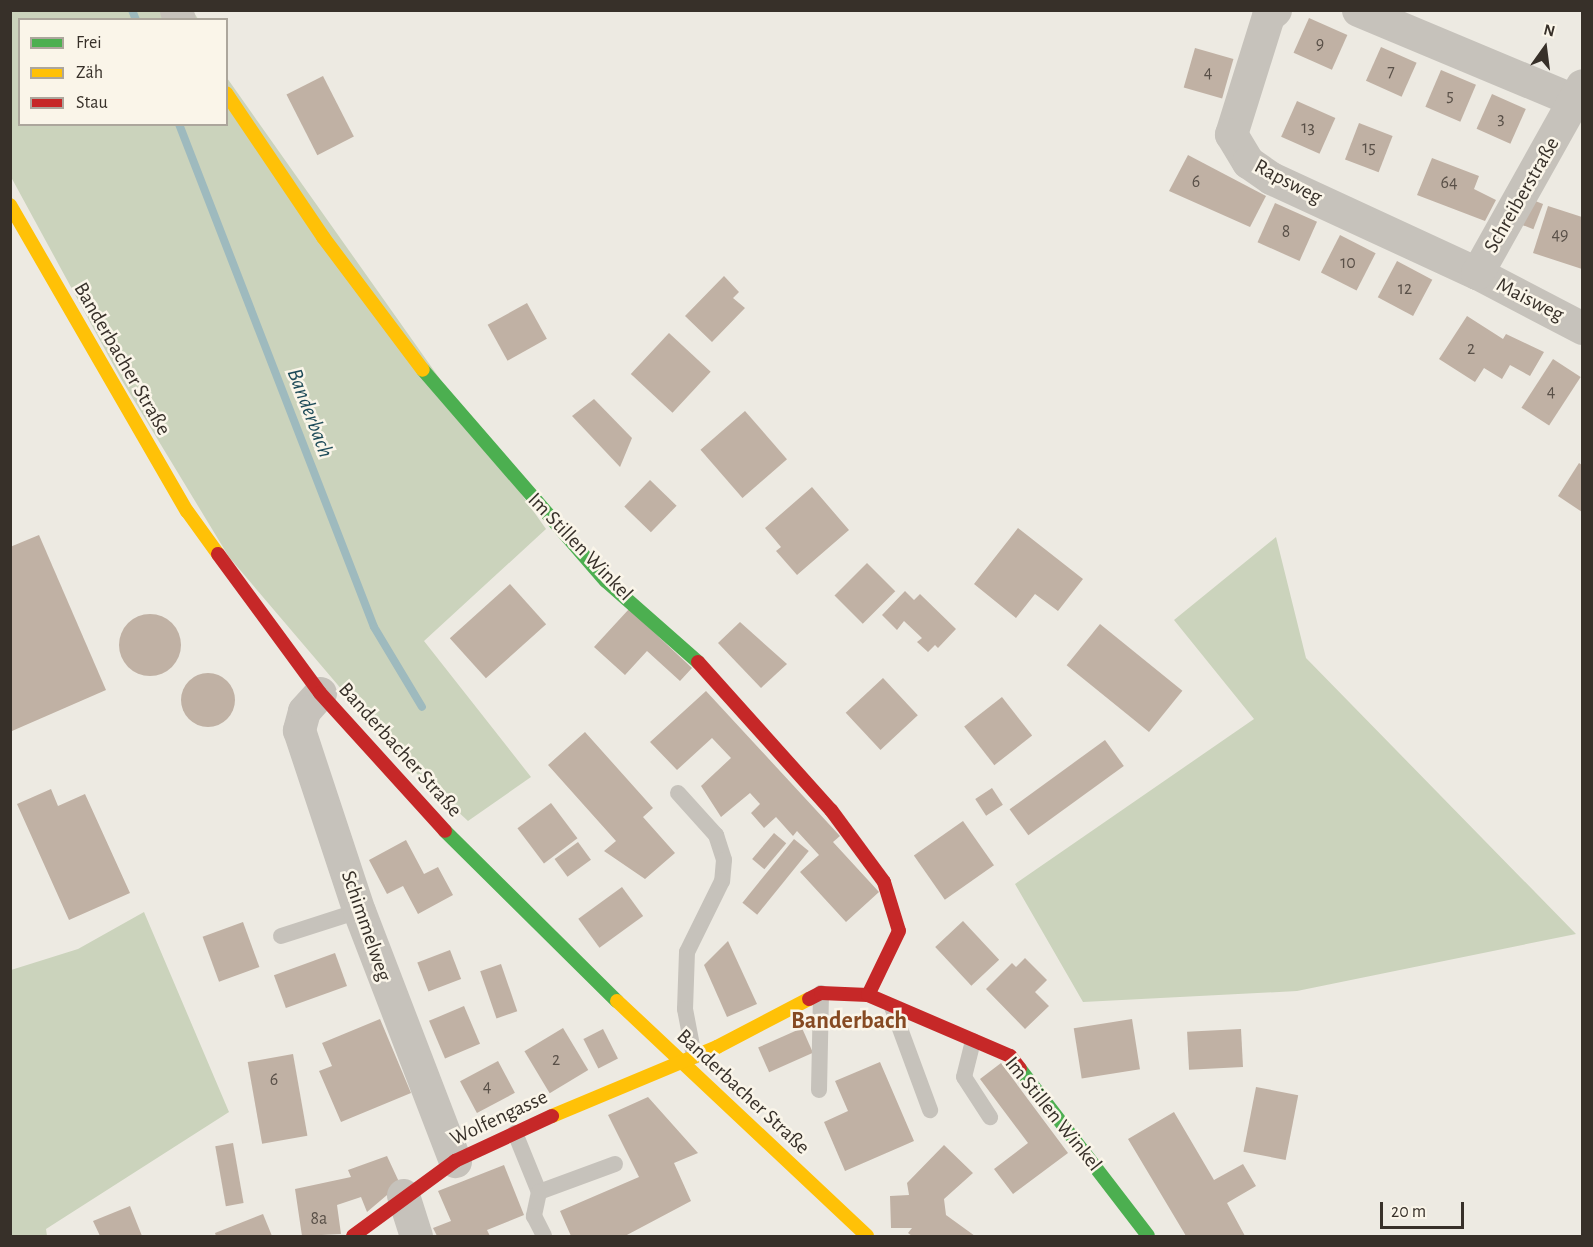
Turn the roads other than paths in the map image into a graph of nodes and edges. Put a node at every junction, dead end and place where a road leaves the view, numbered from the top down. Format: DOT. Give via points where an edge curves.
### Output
graph roads {
  1 [pos="1275,10"];
  2 [pos="1358,10"];
  3 [pos="1579,93"];
  4 [pos="228,96"];
  5 [pos="10,205"];
  6 [pos="1477,273"];
  7 [pos="1582,328"];
  8 [pos="320,693"];
  9 [pos="678,793"];
  10 [pos="359,910"];
  11 [pos="281,936"];
  12 [pos="821,993"];
  13 [pos="867,995"];
  14 [pos="892,1006"];
  15 [pos="973,1041"];
  16 [pos="686,1059"];
  17 [pos="819,1090"];
  18 [pos="930,1110"];
  19 [pos="990,1117"];
  20 [pos="515,1133"];
  21 [pos="455,1161"];
  22 [pos="615,1164"];
  23 [pos="539,1192"];
  24 [pos="403,1195"];
  25 [pos="353,1236"];
  26 [pos="416,1236"];
  27 [pos="544,1236"];
  28 [pos="867,1236"];
  29 [pos="1148,1236"];
  1 -- 6 [label="street, Rapsweg" via="1269,16 1231,134 1248,162 1271,178"];
  2 -- 3 [label="street"];
  3 -- 6 [label="street, Schreiberstraße"];
  4 -- 13 [label="street, Im Stillen Winkel" via="323,237 451,406 606,581 689,652 831,810 884,882 899,931"];
  5 -- 8 [label="street, Banderbacher Straße" via="187,511"];
  6 -- 7 [label="street, Maisweg"];
  8 -- 10 [label="street, Schimmelweg" via="304,711 299,729"];
  8 -- 16 [label="street, Banderbacher Straße" via="433,819"];
  9 -- 16 [label="lane" via="716,836 724,860 722,881 687,951"];
  10 -- 11 [label="lane"];
  10 -- 21 [label="street, Schimmelweg"];
  12 -- 13 [label="street, Im Stillen Winkel"];
  12 -- 16 [label="street, Im Stillen Winkel"];
  12 -- 17 [label="lane"];
  13 -- 14 [label="street, Im Stillen Winkel"];
  14 -- 15 [label="street, Im Stillen Winkel"];
  14 -- 18 [label="lane"];
  15 -- 19 [label="lane" via="964,1077"];
  15 -- 29 [label="street, Im Stillen Winkel" via="1010,1056"];
  16 -- 20 [label="street, Wolfengasse"];
  16 -- 28 [label="street, Banderbacher Straße"];
  20 -- 21 [label="street, Wolfengasse"];
  20 -- 23 [label="lane"];
  21 -- 24 [label="street, Wolfengasse"];
  22 -- 23 [label="lane"];
  23 -- 27 [label="lane" via="534,1216"];
  24 -- 25 [label="street, Wolfengasse"];
  24 -- 26 [label="street"];
}
